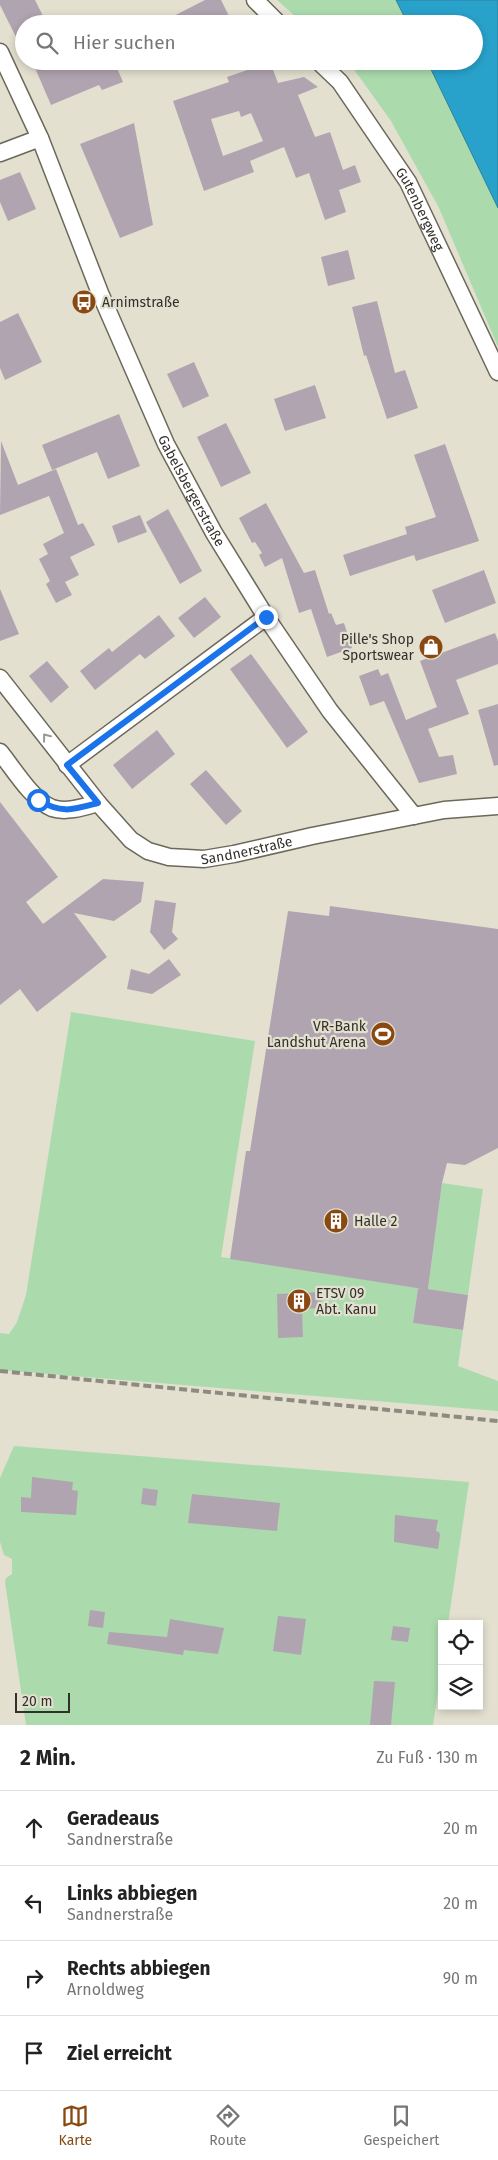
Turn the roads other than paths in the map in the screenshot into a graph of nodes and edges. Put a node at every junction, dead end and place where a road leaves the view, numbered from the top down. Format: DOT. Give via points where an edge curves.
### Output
graph roads {
  1 [pos="255,0"];
  2 [pos="271,15"];
  3 [pos="0,52"];
  4 [pos="327,70"];
  5 [pos="40,138"];
  6 [pos="0,153"];
  7 [pos="498,372"];
  8 [pos="266,617"];
  9 [pos="0,678"];
  10 [pos="0,752"];
  11 [pos="67,765"];
  12 [pos="98,803"];
  13 [pos="498,806"];
  14 [pos="414,816"];
  1 -- 2 [label="street"];
  3 -- 5 [label="street, Gabelsbergerstraße"];
  4 -- 7 [label="street, Gutenbergweg" via="340,82 408,182"];
  5 -- 6 [label="street"];
  5 -- 8 [label="street, Gabelsbergerstraße" via="100,292 166,444 214,534"];
  8 -- 11 [label="street"];
  8 -- 14 [label="street, Gabelsbergerstraße" via="330,711"];
  11 -- 9 [label="street, Sandnerstraße, one-way"];
  10 -- 12 [label="street" via="38,800 53,809 76,809"];
  11 -- 12 [label="street, Sandnerstraße"];
  12 -- 14 [label="street, Sandnerstraße" via="132,840 148,851 170,857 204,859"];
  13 -- 14 [label="street"];
}
